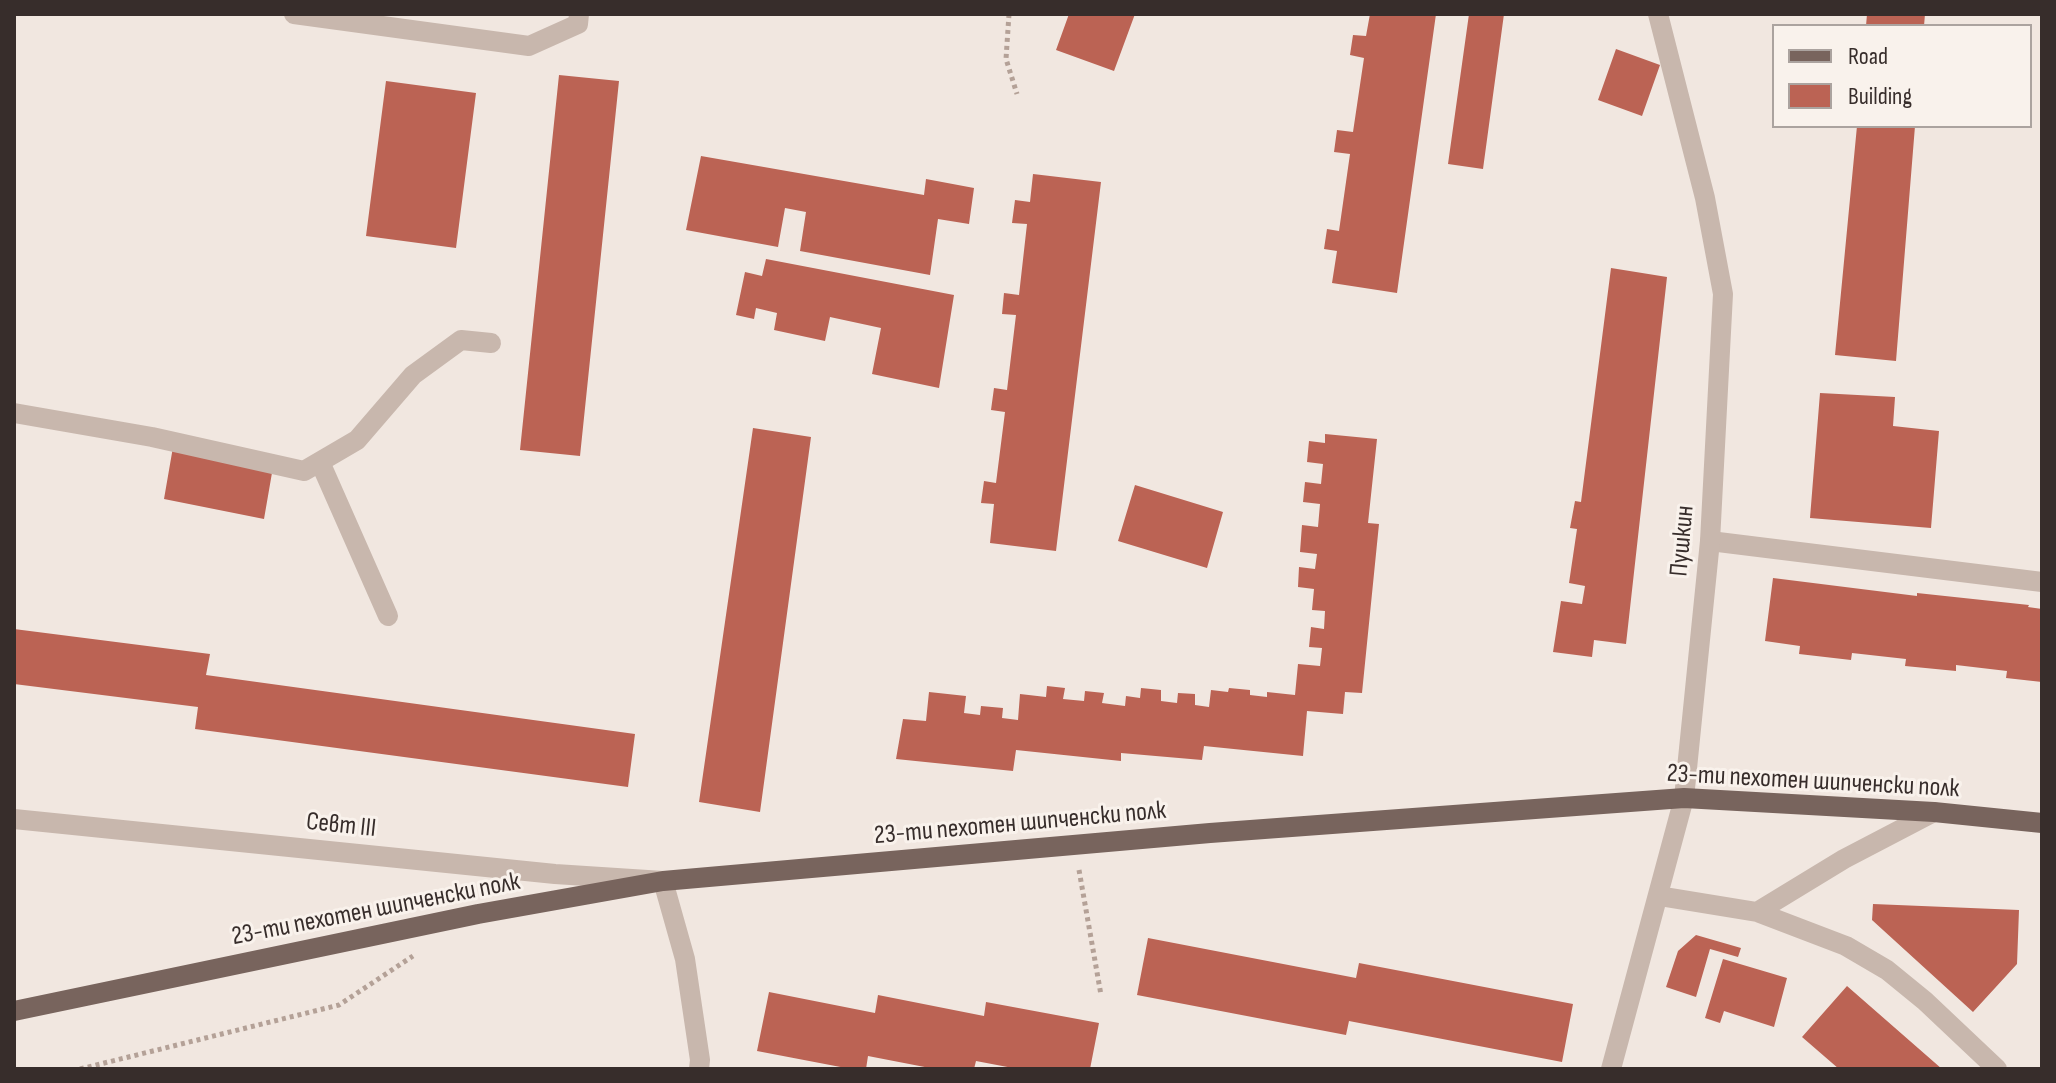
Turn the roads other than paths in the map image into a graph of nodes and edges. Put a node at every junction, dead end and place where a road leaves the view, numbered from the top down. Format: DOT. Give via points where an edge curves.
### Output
graph roads {
  1 [pos="294,14"];
  2 [pos="579,14"];
  3 [pos="1658,14"];
  4 [pos="491,343"];
  5 [pos="14,413"];
  6 [pos="320,462"];
  7 [pos="1710,541"];
  8 [pos="2042,582"];
  9 [pos="388,616"];
  10 [pos="1684,798"];
  11 [pos="1934,812"];
  12 [pos="14,819"];
  13 [pos="2042,823"];
  14 [pos="663,881"];
  15 [pos="1659,896"];
  16 [pos="1757,912"];
  17 [pos="14,1011"];
  18 [pos="699,1069"];
  19 [pos="1611,1069"];
  20 [pos="1997,1069"];
  1 -- 2 [label="street" via="529,46 578,24"];
  3 -- 7 [label="street, Пушкин" via="1705,198 1723,294"];
  4 -- 6 [label="street" via="461,340 413,375 357,440"];
  5 -- 6 [label="street" via="304,471"];
  6 -- 9 [label="street"];
  7 -- 8 [label="street"];
  7 -- 10 [label="street, Пушкин"];
  10 -- 11 [label="main road, 23-ти пехотен шипченски полк"];
  10 -- 14 [label="main road, 23-ти пехотен шипченски полк"];
  10 -- 15 [label="street, Пушкин"];
  11 -- 13 [label="main road, 23-ти пехотен шипченски полк"];
  11 -- 16 [label="street"];
  12 -- 14 [label="street, Севт III"];
  14 -- 17 [label="main road, 23-ти пехотен шипченски полк"];
  14 -- 18 [label="street" via="685,959"];
  15 -- 16 [label="street"];
  15 -- 19 [label="street, Пушкин"];
  16 -- 20 [label="street" via="1846,946 1887,970"];
}
